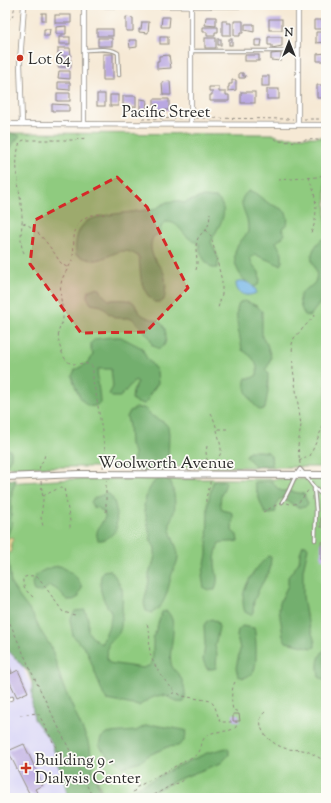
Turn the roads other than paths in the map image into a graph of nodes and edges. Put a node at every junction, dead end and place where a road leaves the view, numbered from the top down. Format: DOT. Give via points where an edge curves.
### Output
graph roads {
  1 [pos="24,5"];
  2 [pos="41,5"];
  3 [pos="84,5"];
  4 [pos="137,5"];
  5 [pos="191,6"];
  6 [pos="298,6"];
  7 [pos="326,6"];
  8 [pos="84,50"];
  9 [pos="191,51"];
  10 [pos="298,51"];
  11 [pos="119,75"];
  12 [pos="5,124"];
  13 [pos="22,124"];
  14 [pos="84,124"];
  15 [pos="191,124"];
  16 [pos="298,124"];
  17 [pos="326,124"];
  18 [pos="296,475"];
  19 [pos="306,475"];
  20 [pos="326,475"];
  21 [pos="5,477"];
  22 [pos="314,489"];
  23 [pos="326,498"];
  24 [pos="282,502"];
  25 [pos="315,540"];
  26 [pos="12,698"];
  27 [pos="5,701"];
  1 -- 13 [label="street" via="20,62"];
  2 -- 3 [label="street"];
  3 -- 4 [label="street"];
  3 -- 8 [label="street"];
  4 -- 5 [label="street"];
  5 -- 6 [label="street"];
  5 -- 9 [label="street"];
  6 -- 7 [label="street"];
  6 -- 10 [label="street"];
  8 -- 11 [label="lane" via="109,50 118,53"];
  8 -- 14 [label="street"];
  9 -- 10 [label="lane"];
  9 -- 15 [label="street"];
  10 -- 16 [label="street"];
  12 -- 13 [label="street, Pacific Street"];
  13 -- 14 [label="street, Pacific Street"];
  14 -- 15 [label="street, Pacific Street"];
  15 -- 16 [label="street, Pacific Street"];
  16 -- 17 [label="street, Pacific Street"];
  18 -- 19 [label="street, Woolworth Avenue"];
  18 -- 19 [label="lane" via="300,469"];
  18 -- 21 [label="street, Woolworth Avenue" via="39,472"];
  18 -- 24 [label="lane"];
  19 -- 20 [label="street, Woolworth Avenue"];
  19 -- 22 [label="lane"];
  22 -- 23 [label="lane"];
  22 -- 25 [label="lane"];
  26 -- 27 [label="lane"];
}
